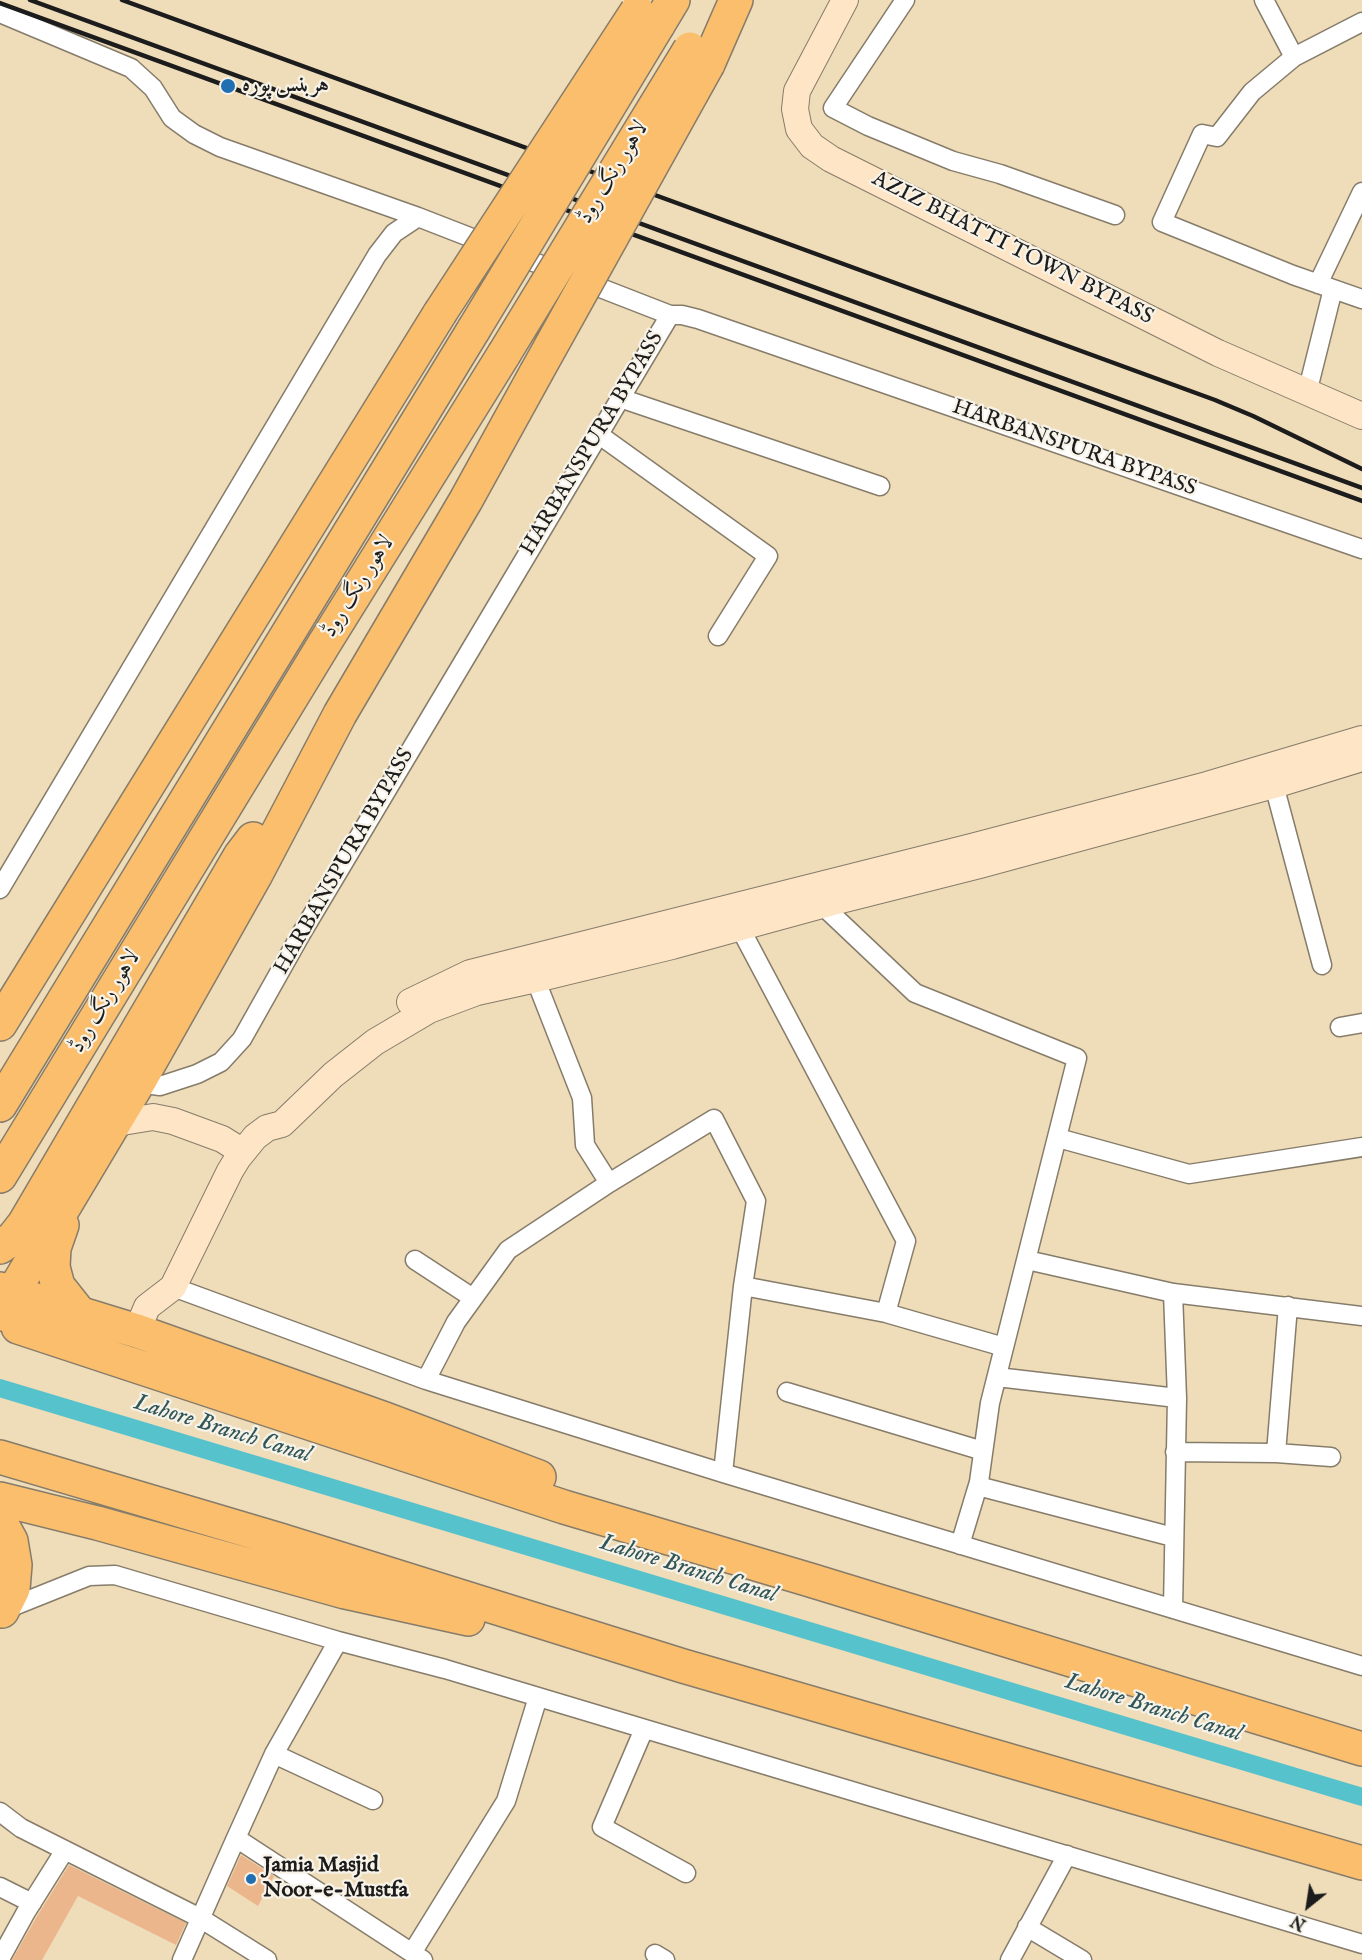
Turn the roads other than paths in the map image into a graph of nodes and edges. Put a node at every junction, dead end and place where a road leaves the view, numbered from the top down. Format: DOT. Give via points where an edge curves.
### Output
graph roads {
  1 [pos="720,0"];
  2 [pos="736,0"];
  3 [pos="845,0"];
  4 [pos="905,0"];
  5 [pos="1264,0"];
  6 [pos="654,9"];
  7 [pos="0,13"];
  8 [pos="1362,22"];
  9 [pos="699,57"];
  10 [pos="1294,57"];
  11 [pos="1362,192"];
  12 [pos="1115,215"];
  13 [pos="418,217"];
  14 [pos="1325,287"];
  15 [pos="1362,299"];
  16 [pos="670,315"];
  17 [pos="1307,393"];
  18 [pos="620,398"];
  19 [pos="1362,416"];
  20 [pos="598,434"];
  21 [pos="880,486"];
  22 [pos="1362,549"];
  23 [pos="718,636"];
  24 [pos="340,714"];
  25 [pos="1362,739"];
  26 [pos="1362,758"];
  27 [pos="1274,785"];
  28 [pos="0,889"];
  29 [pos="811,898"];
  30 [pos="733,919"];
  31 [pos="1322,965"];
  32 [pos="532,969"];
  33 [pos="1362,1023"];
  34 [pos="0,1024"];
  35 [pos="1340,1028"];
  36 [pos="141,1078"];
  37 [pos="0,1105"];
  38 [pos="116,1123"];
  39 [pos="1058,1138"];
  40 [pos="1362,1147"];
  41 [pos="243,1152"];
  42 [pos="0,1176"];
  43 [pos="609,1183"];
  44 [pos="69,1200"];
  45 [pos="0,1247"];
  46 [pos="415,1260"];
  47 [pos="1027,1260"];
  48 [pos="743,1286"];
  49 [pos="173,1287"];
  50 [pos="1173,1293"];
  51 [pos="473,1298"];
  52 [pos="7,1306"];
  53 [pos="1288,1306"];
  54 [pos="886,1313"];
  55 [pos="81,1315"];
  56 [pos="1362,1316"];
  57 [pos="137,1331"];
  58 [pos="1004,1347"];
  59 [pos="997,1377"];
  60 [pos="426,1380"];
  61 [pos="787,1392"];
  62 [pos="1177,1398"];
  63 [pos="984,1451"];
  64 [pos="1175,1452"];
  65 [pos="1276,1453"];
  66 [pos="0,1457"];
  67 [pos="1331,1458"];
  68 [pos="723,1473"];
  69 [pos="978,1486"];
  70 [pos="0,1499"];
  71 [pos="0,1521"];
  72 [pos="1173,1537"];
  73 [pos="960,1545"];
  74 [pos="810,1580"];
  75 [pos="1173,1609"];
  76 [pos="1,1612"];
  77 [pos="338,1641"];
  78 [pos="683,1666"];
  79 [pos="1362,1666"];
  80 [pos="538,1697"];
  81 [pos="645,1729"];
  82 [pos="1362,1749"];
  83 [pos="274,1754"];
  84 [pos="373,1800"];
  85 [pos="0,1812"];
  86 [pos="236,1838"];
  87 [pos="65,1850"];
  88 [pos="1068,1855"];
  89 [pos="1362,1863"];
  90 [pos="686,1873"];
  91 [pos="0,1887"];
  92 [pos="32,1903"];
  93 [pos="200,1918"];
  94 [pos="1027,1927"];
  95 [pos="1362,1944"];
  96 [pos="417,1956"];
  97 [pos="0,1959"];
  98 [pos="182,1960"];
  99 [pos="267,1960"];
  100 [pos="1010,1960"];
  101 [pos="1082,1960"];
  1 -- 9 [label="highway, لاہور رنگ روڈ"];
  2 -- 9 [label="highway"];
  3 -- 17 [label="main road, AZIZ BHATTI TOWN BYPASS" via="798,91 795,110 799,129 812,146 1218,353"];
  4 -- 12 [label="street" via="833,108 953,161"];
  5 -- 10 [label="street"];
  6 -- 34 [label="highway, bridge" via="441,313"];
  6 -- 37 [label="highway, لاہور رنگ روڈ, bridge" via="474,329"];
  7 -- 13 [label="street" via="131,68 153,88 172,118 194,134"];
  8 -- 10 [label="street"];
  9 -- 24 [label="highway, bridge" via="536,373"];
  9 -- 42 [label="highway, لاہور رنگ روڈ, bridge" via="504,354"];
  10 -- 14 [label="street" via="1252,92 1217,137 1202,134 1162,222"];
  11 -- 14 [label="street"];
  13 -- 16 [label="street"];
  13 -- 28 [label="street" via="394,232 377,255"];
  14 -- 15 [label="street"];
  14 -- 17 [label="street"];
  16 -- 18 [label="street, HARBANSPURA BYPASS"];
  16 -- 22 [label="street, HARBANSPURA BYPASS" via="698,319"];
  17 -- 19 [label="main road, AZIZ BHATTI TOWN BYPASS"];
  18 -- 20 [label="street, HARBANSPURA BYPASS"];
  18 -- 21 [label="street"];
  20 -- 23 [label="street" via="768,556"];
  20 -- 36 [label="street, HARBANSPURA BYPASS" via="242,1039 221,1062 186,1078 160,1086"];
  24 -- 36 [label="highway" via="255,876"];
  24 -- 45 [label="highway" via="240,856 24,1224 14,1238"];
  25 -- 29 [label="main road"];
  26 -- 27 [label="main road"];
  27 -- 29 [label="main road" via="980,865"];
  27 -- 31 [label="street"];
  29 -- 30 [label="main road"];
  29 -- 39 [label="street" via="915,993 1077,1058"];
  30 -- 32 [label="main road"];
  30 -- 54 [label="street" via="906,1241"];
  32 -- 41 [label="main road" via="470,973 366,1027 325,1059 271,1111 267,1128"];
  32 -- 43 [label="street" via="582,1098 585,1145"];
  33 -- 35 [label="street"];
  36 -- 38 [label="highway"];
  38 -- 41 [label="main road" via="153,1117 173,1121 222,1139"];
  38 -- 44 [label="highway"];
  39 -- 40 [label="street" via="1189,1174"];
  39 -- 47 [label="street"];
  41 -- 49 [label="main road"];
  43 -- 48 [label="street" via="714,1119 756,1201"];
  43 -- 51 [label="street" via="508,1250"];
  44 -- 52 [label="highway"];
  44 -- 55 [label="highway" via="54,1248 53,1267 58,1286"];
  46 -- 51 [label="street"];
  47 -- 50 [label="street"];
  47 -- 58 [label="street"];
  48 -- 54 [label="street"];
  48 -- 68 [label="street"];
  49 -- 57 [label="main road" via="147,1307"];
  49 -- 60 [label="street"];
  50 -- 53 [label="street"];
  50 -- 62 [label="street"];
  51 -- 60 [label="street"];
  52 -- 55 [label="highway"];
  52 -- 74 [label="highway" via="564,1507"];
  53 -- 56 [label="street"];
  53 -- 65 [label="street"];
  54 -- 58 [label="street"];
  55 -- 57 [label="highway"];
  57 -- 74 [label="highway" via="385,1419"];
  58 -- 59 [label="street"];
  59 -- 62 [label="street"];
  59 -- 63 [label="street"];
  60 -- 68 [label="street"];
  61 -- 63 [label="street"];
  62 -- 64 [label="street"];
  63 -- 69 [label="street"];
  64 -- 65 [label="street"];
  64 -- 72 [label="street"];
  65 -- 67 [label="street"];
  66 -- 78 [label="highway"];
  68 -- 73 [label="street"];
  69 -- 72 [label="street"];
  69 -- 73 [label="street"];
  70 -- 78 [label="highway" via="345,1592"];
  71 -- 76 [label="highway" via="11,1541 15,1565 13,1589"];
  72 -- 75 [label="street"];
  73 -- 75 [label="street"];
  74 -- 82 [label="highway"];
  75 -- 79 [label="street"];
  76 -- 77 [label="street" via="90,1576 115,1575"];
  77 -- 80 [label="street"];
  77 -- 83 [label="street"];
  78 -- 89 [label="highway"];
  80 -- 81 [label="street"];
  80 -- 96 [label="street" via="507,1801"];
  81 -- 88 [label="street"];
  81 -- 90 [label="street" via="602,1827"];
  83 -- 84 [label="street"];
  83 -- 86 [label="street"];
  85 -- 87 [label="street" via="21,1828"];
  86 -- 93 [label="street"];
  86 -- 96 [label="street"];
  87 -- 92 [label="street"];
  87 -- 93 [label="street"];
  88 -- 94 [label="street"];
  88 -- 95 [label="street"];
  91 -- 92 [label="street"];
  92 -- 97 [label="street"];
  93 -- 98 [label="street"];
  93 -- 99 [label="street"];
  94 -- 100 [label="street"];
  94 -- 101 [label="street"];
}
